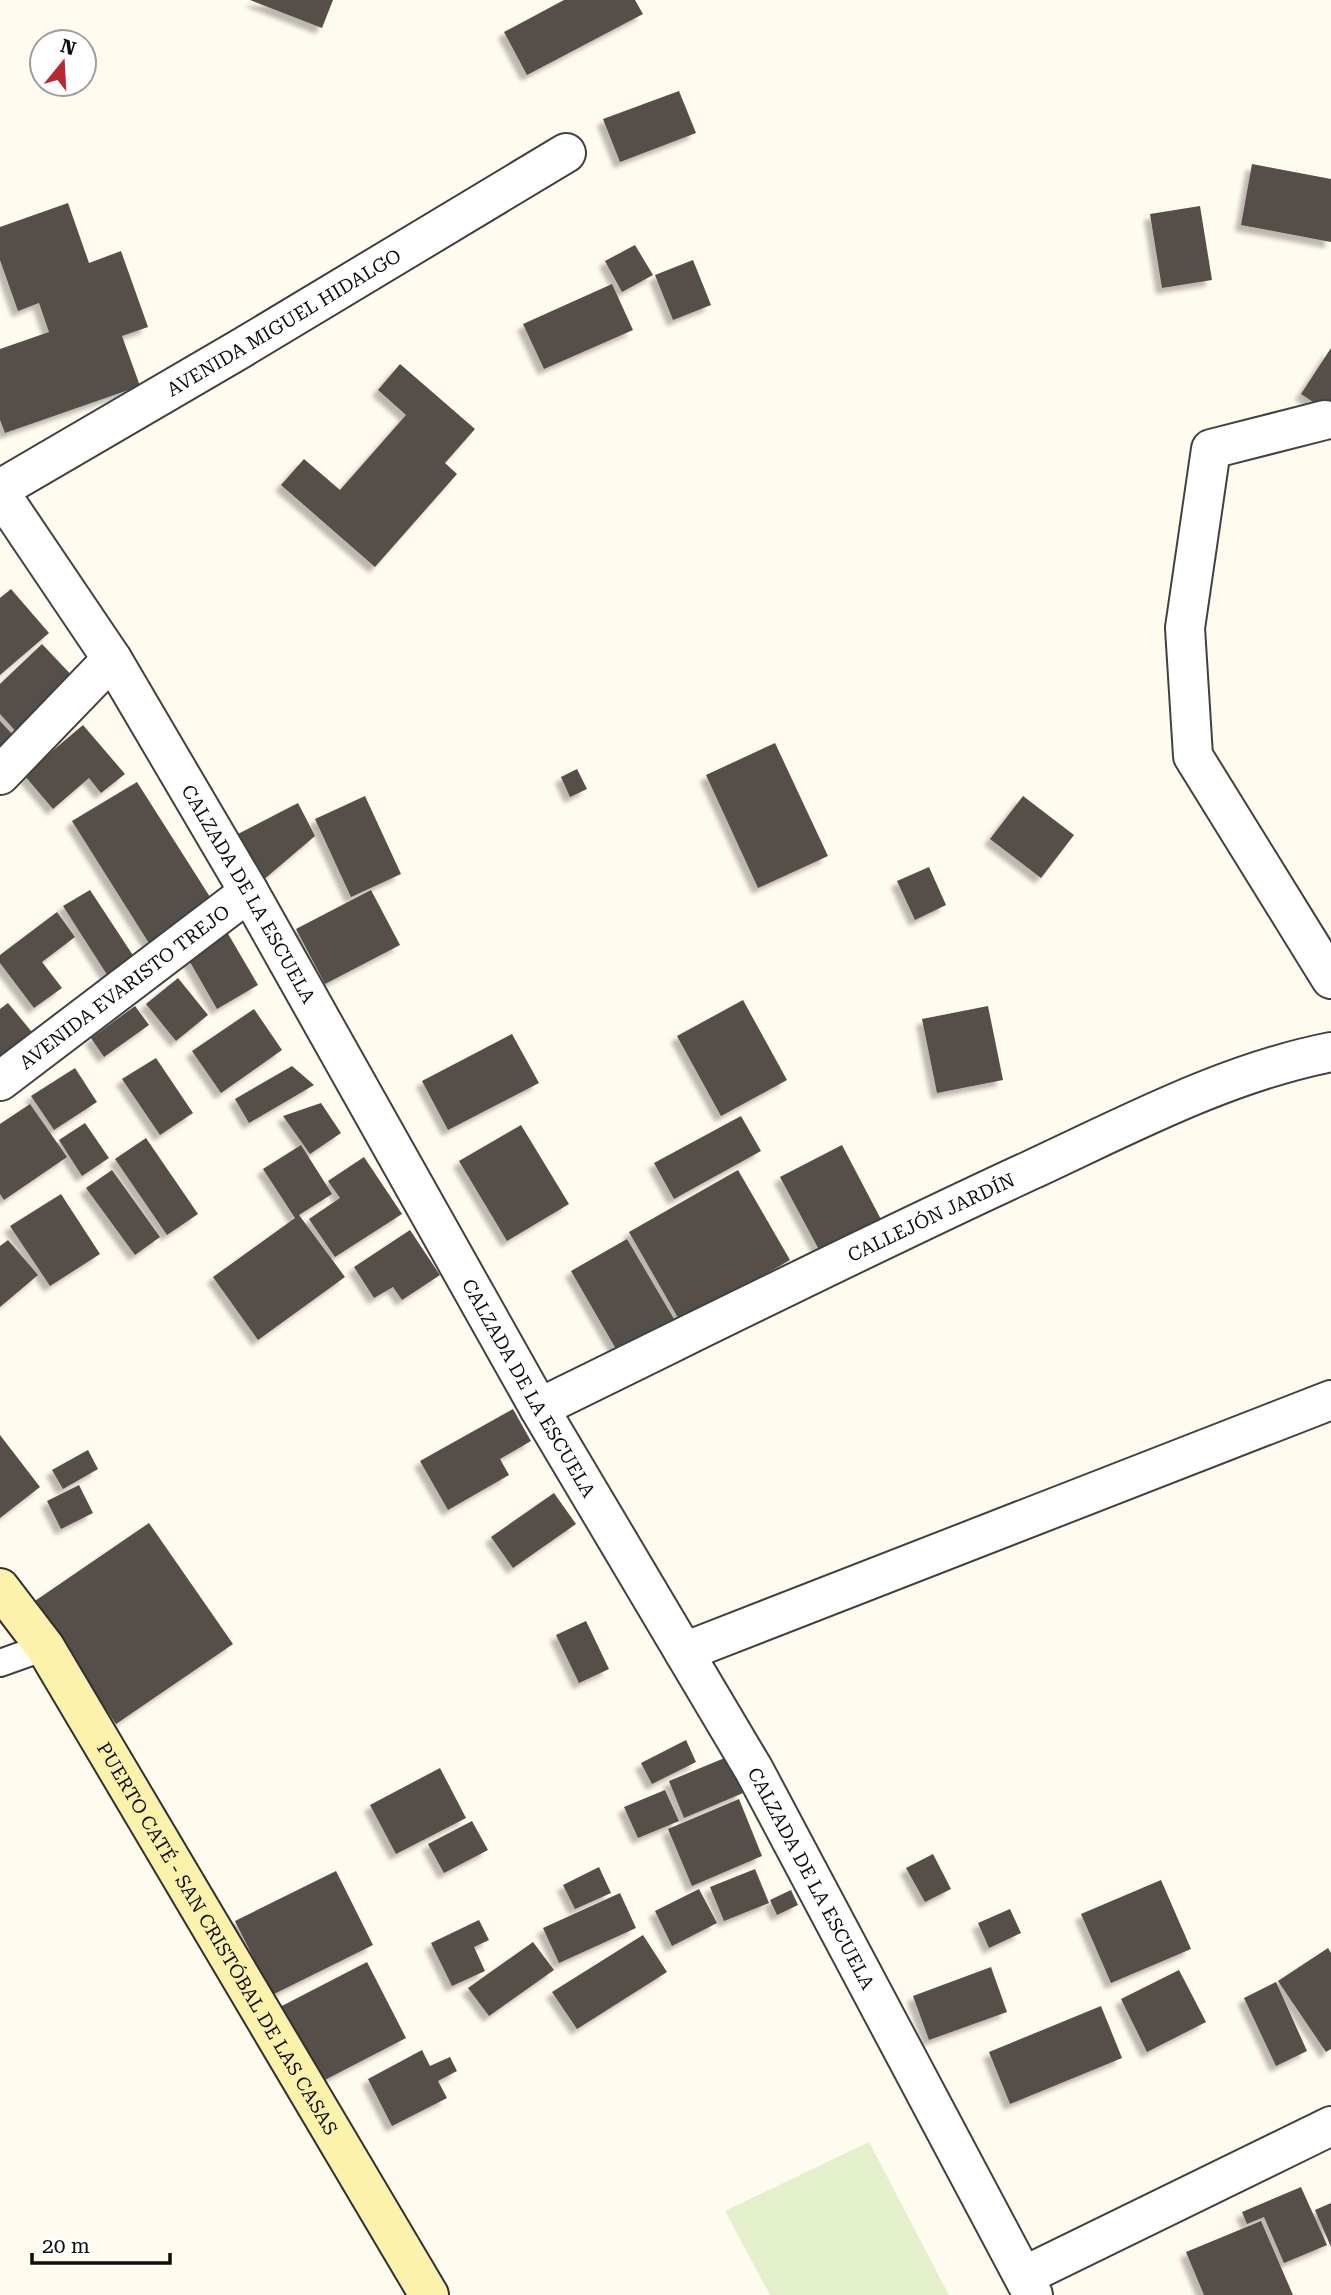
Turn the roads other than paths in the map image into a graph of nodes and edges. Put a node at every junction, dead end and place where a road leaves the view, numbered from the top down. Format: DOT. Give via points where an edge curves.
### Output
graph roads {
  1 [pos="566,153"];
  2 [pos="1325,420"];
  3 [pos="0,491"];
  4 [pos="112,659"];
  5 [pos="0,775"];
  6 [pos="249,892"];
  7 [pos="1331,979"];
  8 [pos="1331,1052"];
  9 [pos="0,1081"];
  10 [pos="1331,1400"];
  11 [pos="539,1408"];
  12 [pos="0,1588"];
  13 [pos="45,1647"];
  14 [pos="684,1652"];
  15 [pos="0,1663"];
  16 [pos="1331,2126"];
  17 [pos="1029,2286"];
  18 [pos="429,2295"];
  1 -- 3 [label="street, AVENIDA MIGUEL HIDALGO"];
  2 -- 7 [label="street" via="1211,449 1185,628 1193,757"];
  3 -- 4 [label="street, CALZADA DE LA ESCUELA"];
  4 -- 5 [label="street"];
  4 -- 6 [label="street, CALZADA DE LA ESCUELA"];
  6 -- 9 [label="street, AVENIDA EVARISTO TREJO"];
  6 -- 11 [label="street, CALZADA DE LA ESCUELA"];
  8 -- 11 [label="street, CALLEJÓN JARDÍN" via="1291,1060 1200,1091"];
  10 -- 14 [label="street"];
  11 -- 14 [label="street, CALZADA DE LA ESCUELA"];
  12 -- 13 [label="main road, PUERTO CATÉ - SAN CRISTÓBAL DE LAS CASAS"];
  13 -- 15 [label="lane"];
  13 -- 18 [label="main road, PUERTO CATÉ - SAN CRISTÓBAL DE LAS CASAS"];
  14 -- 17 [label="street, CALZADA DE LA ESCUELA" via="754,1770"];
  16 -- 17 [label="street"];
}
